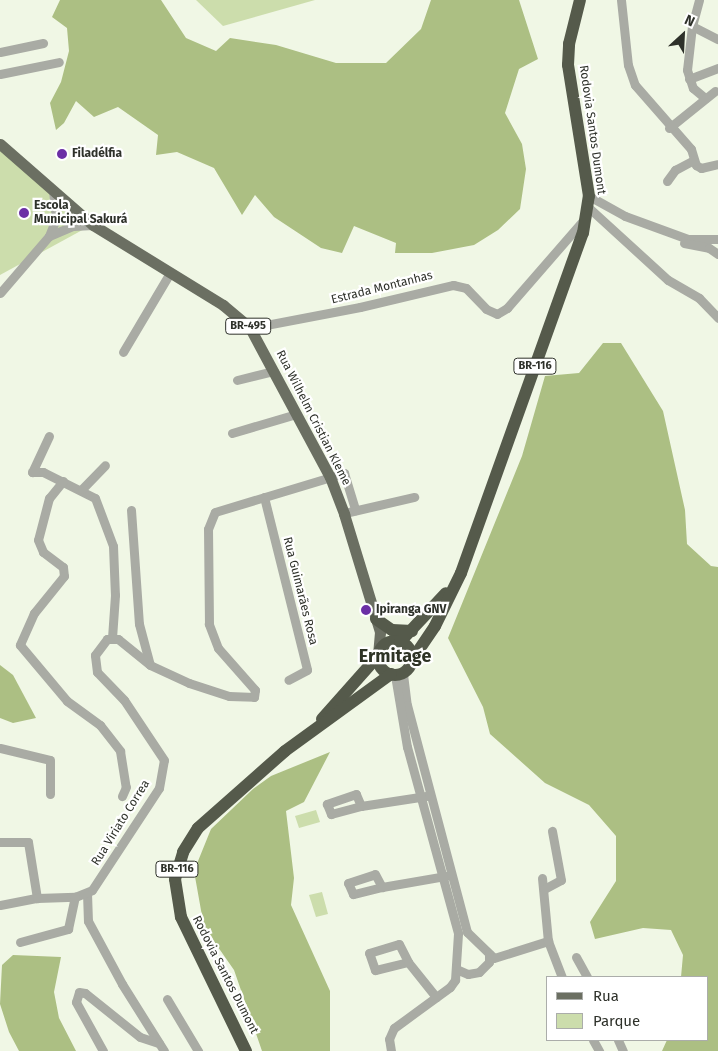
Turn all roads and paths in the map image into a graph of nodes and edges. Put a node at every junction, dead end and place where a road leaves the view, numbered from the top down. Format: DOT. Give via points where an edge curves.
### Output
graph roads {
  1 [pos="580,0"];
  2 [pos="621,0"];
  3 [pos="699,0"];
  4 [pos="692,26"];
  5 [pos="718,39"];
  6 [pos="43,43"];
  7 [pos="0,52"];
  8 [pos="59,62"];
  9 [pos="718,68"];
  10 [pos="0,74"];
  11 [pos="689,79"];
  12 [pos="715,91"];
  13 [pos="705,98"];
  14 [pos="669,128"];
  15 [pos="0,144"];
  16 [pos="694,160"];
  17 [pos="718,164"];
  18 [pos="667,181"];
  19 [pos="53,191"];
  20 [pos="588,206"];
  21 [pos="93,225"];
  22 [pos="663,230"];
  23 [pos="49,236"];
  24 [pos="718,239"];
  25 [pos="718,254"];
  26 [pos="170,273"];
  27 [pos="0,293"];
  28 [pos="718,318"];
  29 [pos="250,328"];
  30 [pos="123,352"];
  31 [pos="274,370"];
  32 [pos="237,380"];
  33 [pos="296,414"];
  34 [pos="232,434"];
  35 [pos="49,436"];
  36 [pos="105,465"];
  37 [pos="330,477"];
  38 [pos="63,481"];
  39 [pos="82,489"];
  40 [pos="264,497"];
  41 [pos="414,497"];
  42 [pos="131,510"];
  43 [pos="349,512"];
  44 [pos="460,573"];
  45 [pos="376,619"];
  46 [pos="412,631"];
  47 [pos="112,638"];
  48 [pos="398,642"];
  49 [pos="378,656"];
  50 [pos="412,660"];
  51 [pos="150,665"];
  52 [pos="397,674"];
  53 [pos="288,680"];
  54 [pos="312,730"];
  55 [pos="0,748"];
  56 [pos="50,794"];
  57 [pos="122,796"];
  58 [pos="432,796"];
  59 [pos="421,797"];
  60 [pos="362,806"];
  61 [pos="552,832"];
  62 [pos="0,842"];
  63 [pos="447,875"];
  64 [pos="542,878"];
  65 [pos="382,887"];
  66 [pos="544,889"];
  67 [pos="87,893"];
  68 [pos="75,897"];
  69 [pos="37,898"];
  70 [pos="0,904"];
  71 [pos="474,937"];
  72 [pos="548,941"];
  73 [pos="20,942"];
  74 [pos="457,942"];
  75 [pos="488,954"];
  76 [pos="576,957"];
  77 [pos="408,962"];
  78 [pos="456,969"];
  79 [pos="562,976"];
  80 [pos="586,976"];
  81 [pos="436,997"];
  82 [pos="167,999"];
  83 [pos="162,1047"];
  84 [pos="103,1051"];
  85 [pos="198,1051"];
  86 [pos="246,1051"];
  87 [pos="391,1051"];
  1 -- 20 [label="highway, Rodovia Santos Dumont / BR-116" via="570,44 568,78"];
  2 -- 14 [label="street" via="631,76 642,96"];
  3 -- 4 [label="street"];
  4 -- 5 [label="street"];
  4 -- 11 [label="street" via="687,70"];
  6 -- 7 [label="street"];
  8 -- 10 [label="street"];
  9 -- 11 [label="street"];
  11 -- 13 [label="street" via="693,88"];
  12 -- 13 [label="street"];
  13 -- 14 [label="street"];
  14 -- 16 [label="street" via="686,143"];
  15 -- 19 [label="main road, Rua Wilhelm Cristian Kleme / BR-495"];
  16 -- 17 [label="street" via="701,168"];
  16 -- 18 [label="street" via="675,170"];
  19 -- 21 [label="main road, Rua Wilhelm Cristian Kleme / BR-495"];
  19 -- 23 [label="street" via="56,219"];
  20 -- 22 [label="street"];
  20 -- 28 [label="street" via="668,280 694,294"];
  20 -- 29 [label="street, Estrada Montanhas" via="507,308 497,314 486,309 466,288 453,285"];
  20 -- 44 [label="highway, Rodovia Santos Dumont / BR-116" via="579,248"];
  21 -- 23 [label="street" via="67,228"];
  21 -- 26 [label="main road, Rua Wilhelm Cristian Kleme / BR-495"];
  22 -- 24 [label="street" via="688,239"];
  22 -- 25 [label="street" via="685,243"];
  23 -- 27 [label="street"];
  26 -- 29 [label="main road, Rua Wilhelm Cristian Kleme / BR-495" via="223,305"];
  26 -- 30 [label="street"];
  29 -- 31 [label="main road, Rua Wilhelm Cristian Kleme / BR-495"];
  31 -- 32 [label="street"];
  31 -- 33 [label="main road, Rua Wilhelm Cristian Kleme / BR-495"];
  33 -- 34 [label="street"];
  33 -- 37 [label="main road, Rua Wilhelm Cristian Kleme / BR-495"];
  35 -- 38 [label="street" via="32,472 43,472"];
  36 -- 39 [label="street"];
  37 -- 40 [label="street"];
  37 -- 43 [label="main road, Rua Wilhelm Cristian Kleme / BR-495"];
  38 -- 39 [label="street"];
  38 -- 57 [label="street" via="49,498 38,540 43,552 63,567 64,576 34,613 20,645 67,700 100,725 120,751 126,787"];
  39 -- 47 [label="street" via="95,498 114,552"];
  40 -- 51 [label="street" via="220,509 211,517 208,529 211,634 218,648 256,690 254,697 229,696 189,683"];
  40 -- 53 [label="street, Rua Guimarães Rosa" via="307,670"];
  41 -- 43 [label="street"];
  42 -- 51 [label="street" via="140,624"];
  43 -- 45 [label="main road, Rua Wilhelm Cristian Kleme / BR-495"];
  44 -- 46 [label="highway, BR-116"];
  44 -- 50 [label="highway, BR-116" via="435,626"];
  45 -- 46 [label="highway" via="398,632"];
  45 -- 48 [label="main road, BR-495"];
  45 -- 49 [label="main road, BR-495" via="381,640"];
  46 -- 48 [label="highway, BR-116"];
  47 -- 51 [label="street"];
  47 -- 67 [label="street, Rua Viriato Correa" via="106,639 95,655 97,672 124,700 144,728 164,760 165,769 159,788 98,882"];
  48 -- 49 [label="highway, BR-116" via="385,644"];
  48 -- 50 [label="highway" via="411,653"];
  49 -- 52 [label="highway" via="382,668"];
  49 -- 54 [label="highway, BR-116"];
  50 -- 52 [label="highway, BR-116"];
  52 -- 54 [label="highway, BR-116"];
  52 -- 58 [label="street"];
  52 -- 59 [label="street" via="407,747"];
  54 -- 86 [label="highway, Rodovia Santos Dumont / BR-116" via="198,828 177,868 176,891 181,917"];
  55 -- 56 [label="street" via="50,760"];
  58 -- 59 [label="street"];
  58 -- 63 [label="street"];
  59 -- 60 [label="street"];
  59 -- 63 [label="street"];
  61 -- 66 [label="street" via="561,880"];
  62 -- 69 [label="street" via="28,842"];
  63 -- 65 [label="street"];
  63 -- 71 [label="street" via="464,925"];
  63 -- 74 [label="street"];
  64 -- 66 [label="street"];
  66 -- 72 [label="street"];
  67 -- 68 [label="street"];
  67 -- 83 [label="street" via="88,921 122,984"];
  68 -- 69 [label="street"];
  68 -- 73 [label="street" via="68,929"];
  69 -- 70 [label="street"];
  71 -- 74 [label="street"];
  71 -- 75 [label="street"];
  72 -- 75 [label="street" via="501,958"];
  72 -- 79 [label="street"];
  74 -- 78 [label="street" via="454,955"];
  75 -- 78 [label="street" via="489,962 479,972 468,974"];
  76 -- 80 [label="street"];
  77 -- 81 [label="street"];
  78 -- 81 [label="street" via="450,987"];
  81 -- 87 [label="street" via="394,1028 389,1039"];
  82 -- 85 [label="street"];
  83 -- 84 [label="street" via="140,1037 85,993 79,992 75,1000"];
}
